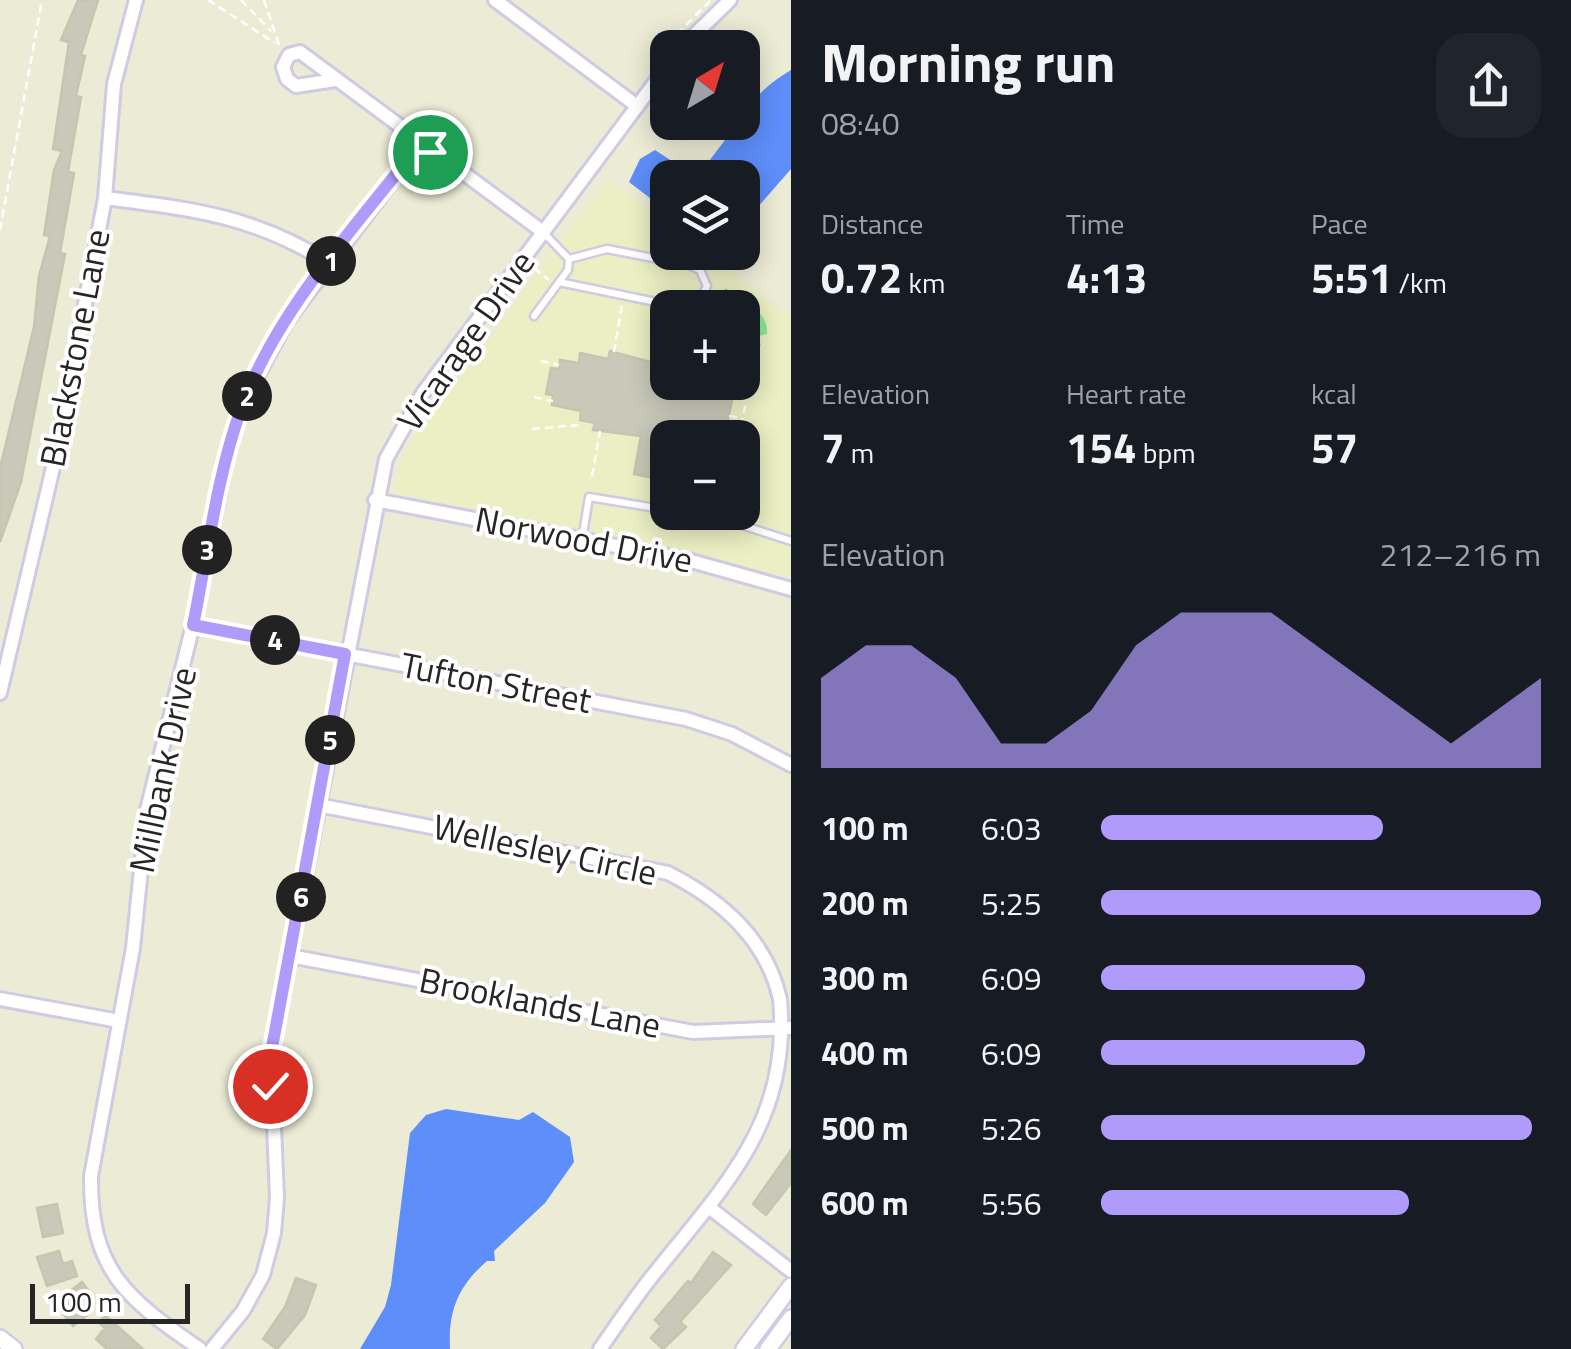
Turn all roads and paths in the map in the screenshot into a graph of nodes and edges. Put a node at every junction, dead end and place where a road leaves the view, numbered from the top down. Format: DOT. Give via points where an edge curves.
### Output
graph roads {
  1 [pos="42,0"];
  2 [pos="136,0"];
  3 [pos="208,0"];
  4 [pos="241,0"];
  5 [pos="264,0"];
  6 [pos="494,0"];
  7 [pos="730,0"];
  8 [pos="699,30"];
  9 [pos="272,32"];
  10 [pos="275,43"];
  11 [pos="288,55"];
  12 [pos="335,80"];
  13 [pos="650,89"];
  14 [pos="637,106"];
  15 [pos="420,144"];
  16 [pos="104,198"];
  17 [pos="0,230"];
  18 [pos="543,232"];
  19 [pos="569,259"];
  20 [pos="329,263"];
  21 [pos="534,268"];
  22 [pos="548,280"];
  23 [pos="560,282"];
  24 [pos="705,290"];
  25 [pos="650,301"];
  26 [pos="622,304"];
  27 [pos="534,316"];
  28 [pos="614,352"];
  29 [pos="541,361"];
  30 [pos="560,364"];
  31 [pos="534,397"];
  32 [pos="552,400"];
  33 [pos="744,400"];
  34 [pos="729,416"];
  35 [pos="742,418"];
  36 [pos="579,425"];
  37 [pos="532,429"];
  38 [pos="600,431"];
  39 [pos="592,476"];
  40 [pos="375,500"];
  41 [pos="650,507"];
  42 [pos="757,530"];
  43 [pos="582,540"];
  44 [pos="791,541"];
  45 [pos="791,590"];
  46 [pos="193,625"];
  47 [pos="345,654"];
  48 [pos="0,693"];
  49 [pos="791,766"];
  50 [pos="318,805"];
  51 [pos="290,956"];
  52 [pos="0,999"];
  53 [pos="119,1020"];
  54 [pos="789,1029"];
  55 [pos="710,1208"];
  56 [pos="791,1271"];
  57 [pos="791,1286"];
  58 [pos="791,1318"];
  59 [pos="0,1338"];
  60 [pos="14,1349"];
  61 [pos="200,1349"];
  62 [pos="212,1349"];
  63 [pos="600,1349"];
  64 [pos="744,1349"];
  65 [pos="768,1349"];
  1 -- 17 [label="path"];
  2 -- 16 [label="street, Blackstone Lane" via="114,84"];
  3 -- 10 [label="path"];
  4 -- 9 [label="path"];
  5 -- 9 [label="path"];
  6 -- 14 [label="street"];
  7 -- 8 [label="street"];
  9 -- 10 [label="path"];
  10 -- 11 [label="path"];
  11 -- 12 [label="street" via="300,52"];
  11 -- 12 [label="street" via="283,67 296,86"];
  12 -- 15 [label="street"];
  13 -- 14 [label="street, Vicarage Drive"];
  14 -- 18 [label="street, Vicarage Drive"];
  15 -- 18 [label="street"];
  15 -- 20 [label="street, Millbank Drive"];
  16 -- 20 [label="street" via="230,216"];
  16 -- 48 [label="street, Blackstone Lane" via="59,442"];
  18 -- 19 [label="lane"];
  18 -- 40 [label="street, Vicarage Drive" via="423,393 386,458"];
  19 -- 23 [label="lane"];
  19 -- 24 [label="lane" via="608,249 689,265 700,270"];
  20 -- 46 [label="street, Millbank Drive" via="286,322 242,405"];
  21 -- 22 [label="path"];
  23 -- 25 [label="lane"];
  23 -- 27 [label="lane"];
  26 -- 28 [label="path"];
  29 -- 30 [label="path"];
  31 -- 32 [label="path"];
  33 -- 35 [label="path"];
  34 -- 35 [label="path"];
  36 -- 37 [label="path"];
  38 -- 39 [label="path"];
  40 -- 43 [label="street, Norwood Drive"];
  40 -- 47 [label="street, Vicarage Drive"];
  41 -- 43 [label="lane" via="589,497"];
  42 -- 44 [label="lane"];
  43 -- 45 [label="street, Norwood Drive" via="732,569"];
  46 -- 47 [label="street, Tufton Street"];
  46 -- 53 [label="street, Millbank Drive" via="147,810"];
  47 -- 49 [label="street, Tufton Street" via="686,719 732,734"];
  47 -- 50 [label="street, Vicarage Drive"];
  50 -- 51 [label="street, Vicarage Drive"];
  50 -- 54 [label="street, Wellesley Circle" via="668,873 738,920 763,953"];
  51 -- 54 [label="street, Brooklands Lane" via="694,1032"];
  51 -- 62 [label="street, Vicarage Drive" via="271,1053 274,1234 263,1276"];
  52 -- 53 [label="street"];
  53 -- 61 [label="street, Millbank Drive" via="90,1176 98,1244 131,1298"];
  54 -- 55 [label="street, Wellesley Circle" via="768,1129"];
  55 -- 56 [label="street"];
  55 -- 63 [label="street, Wellesley Circle"];
  57 -- 64 [label="street"];
  58 -- 65 [label="street"];
  59 -- 60 [label="street"];
}
